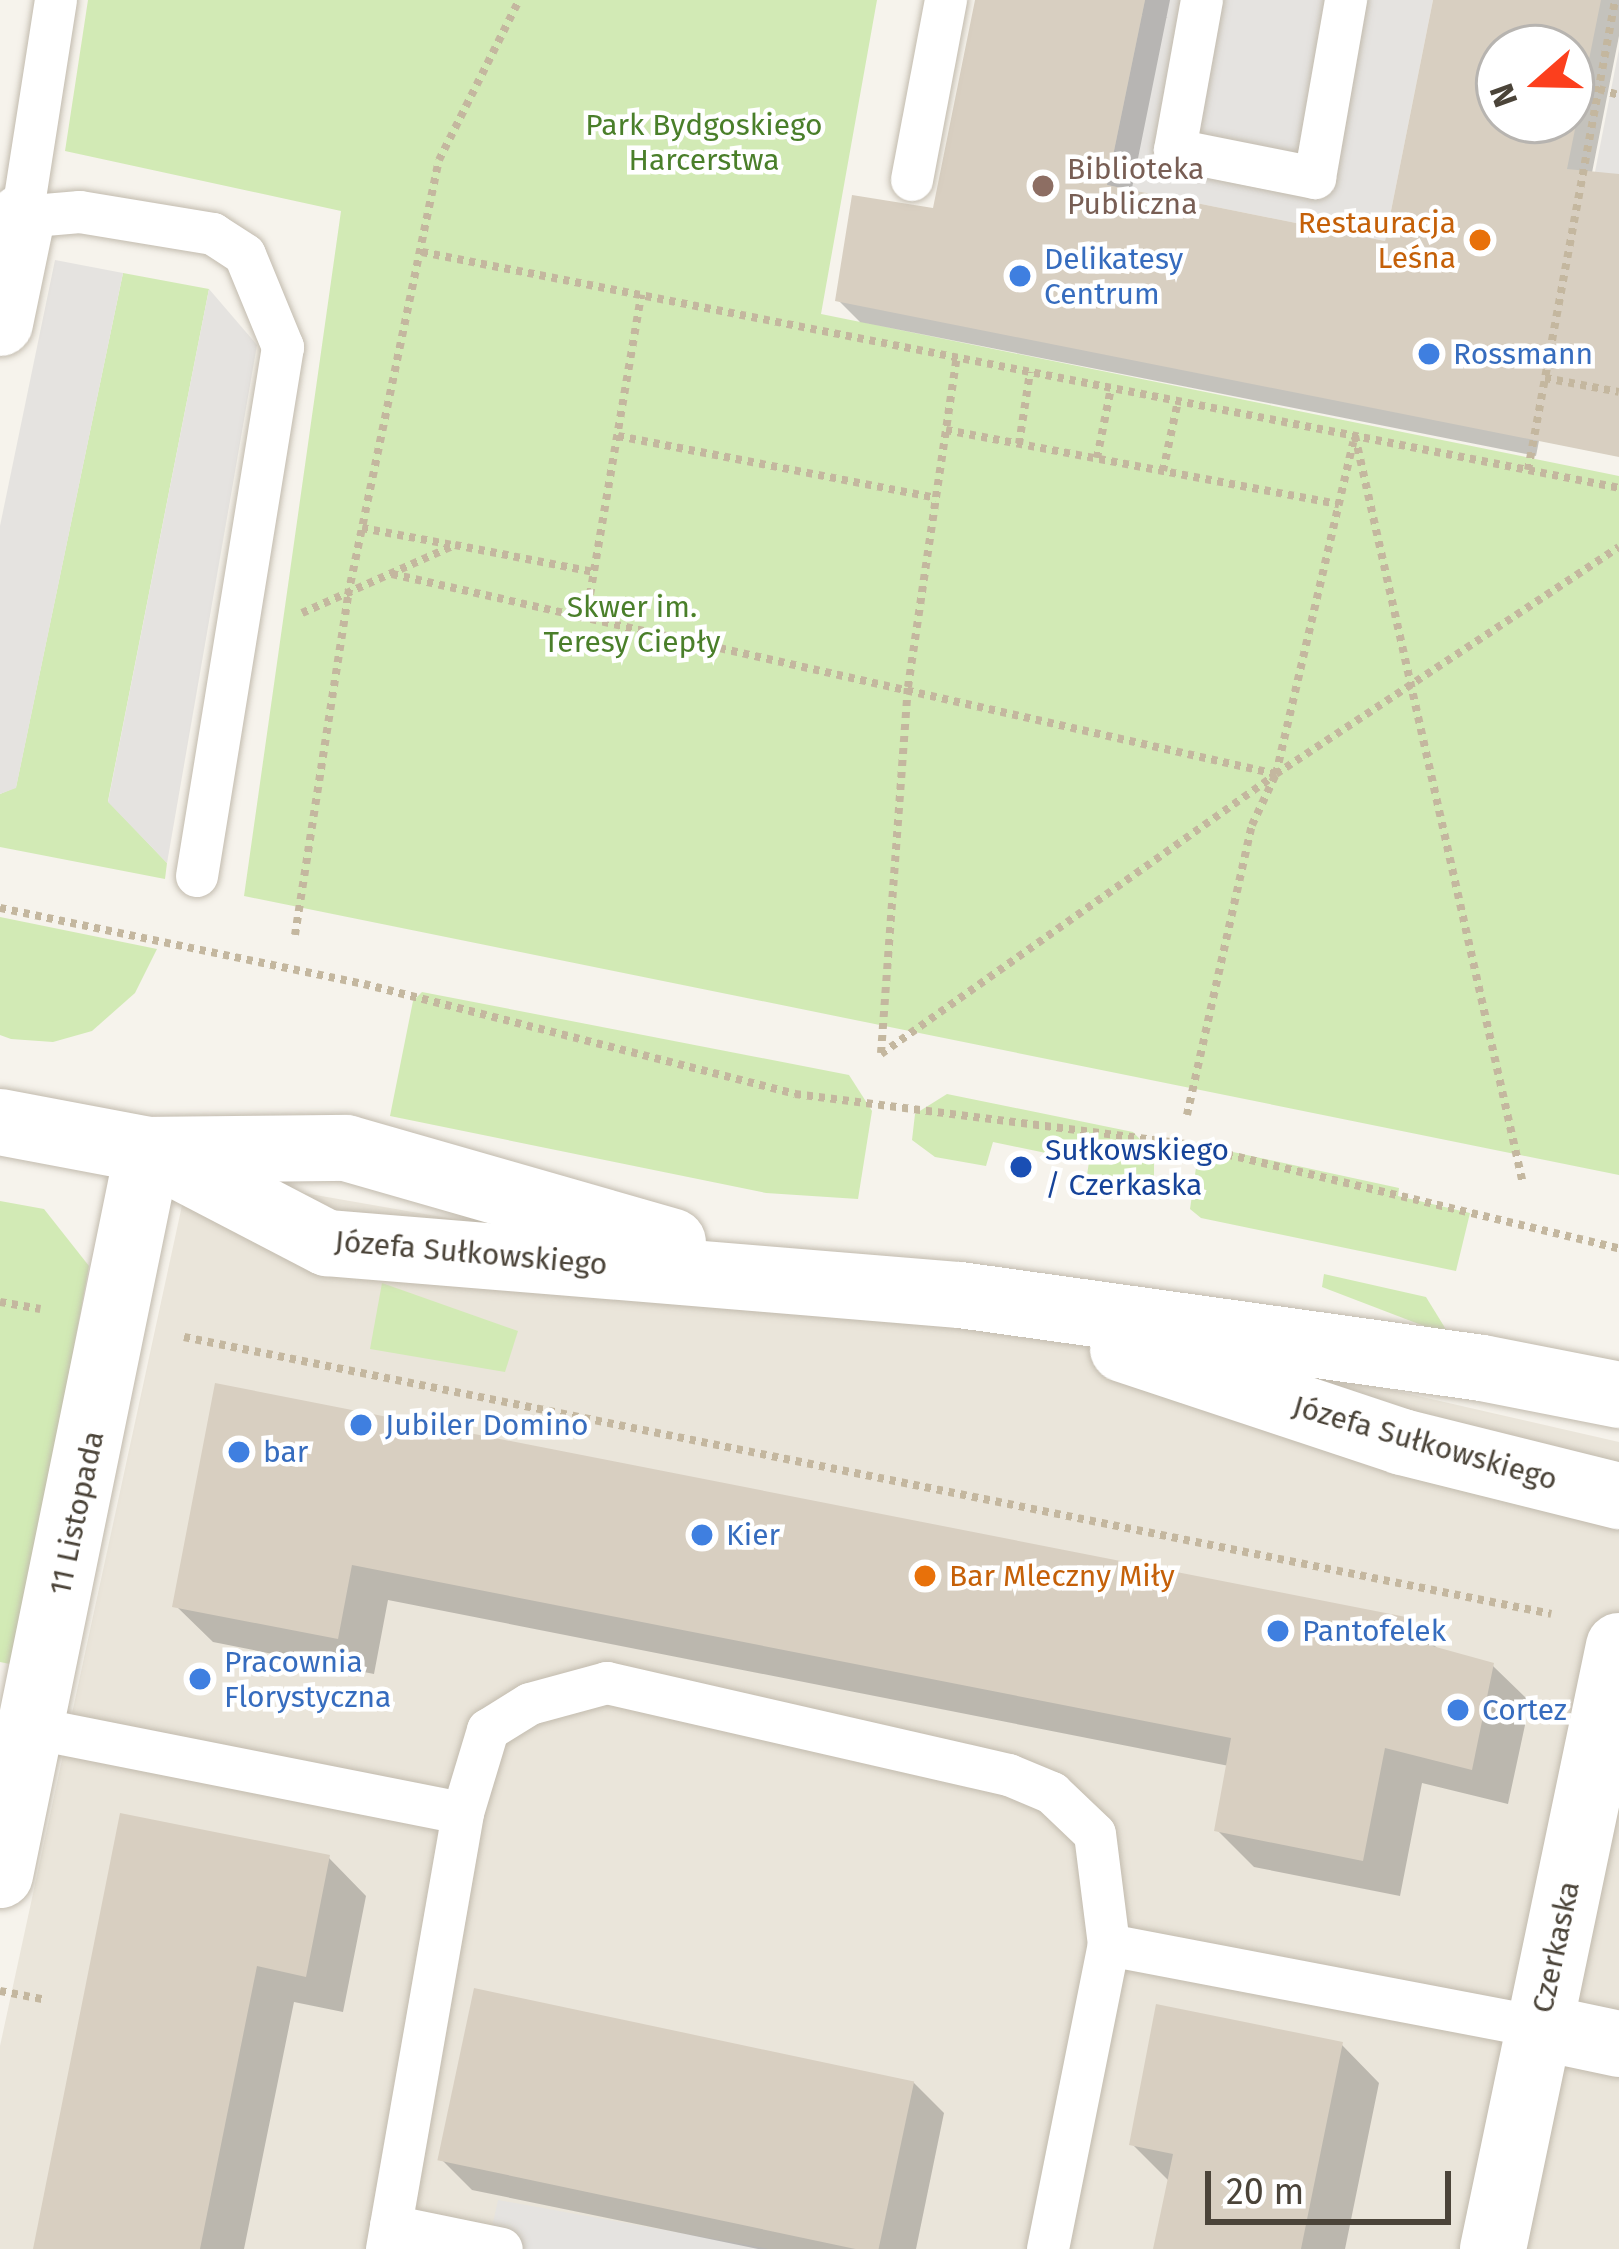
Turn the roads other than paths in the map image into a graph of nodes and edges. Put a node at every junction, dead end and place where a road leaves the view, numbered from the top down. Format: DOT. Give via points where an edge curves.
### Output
graph roads {
  1 [pos="56,0"];
  2 [pos="946,0"];
  3 [pos="1202,0"];
  4 [pos="1346,0"];
  5 [pos="912,180"];
  6 [pos="22,218"];
  7 [pos="0,323"];
  8 [pos="197,876"];
  9 [pos="0,1122"];
  10 [pos="148,1150"];
  11 [pos="815,1282"];
  12 [pos="960,1294"];
  13 [pos="1619,1395"];
  14 [pos="1619,1496"];
  15 [pos="1619,1646"];
  16 [pos="16,1725"];
  17 [pos="463,1813"];
  18 [pos="0,1875"];
  19 [pos="1109,1945"];
  20 [pos="1539,2027"];
  21 [pos="1619,2044"];
  22 [pos="388,2238"];
  23 [pos="502,2249"];
  24 [pos="1048,2249"];
  25 [pos="1493,2249"];
  1 -- 6 [label="lane"];
  2 -- 5 [label="lane"];
  3 -- 4 [label="lane" via="1175,150 1316,178"];
  6 -- 7 [label="street"];
  6 -- 8 [label="lane" via="80,212 213,234 245,255 283,347"];
  9 -- 10 [label="street, Józefa Sułkowskiego"];
  10 -- 11 [label="street, Józefa Sułkowskiego" via="346,1148"];
  10 -- 11 [label="street, Józefa Sułkowskiego" via="327,1243"];
  10 -- 16 [label="street, 11 Listopada" via="116,1324"];
  11 -- 12 [label="street, Józefa Sułkowskiego"];
  12 -- 13 [label="street, Józefa Sułkowskiego"];
  12 -- 14 [label="street, Józefa Sułkowskiego" via="1402,1442"];
  15 -- 20 [label="street, Czerkaska"];
  16 -- 17 [label="lane"];
  16 -- 18 [label="street, 11 Listopada"];
  17 -- 19 [label="lane" via="488,1730 530,1704 607,1683 1009,1774 1052,1793 1095,1834"];
  17 -- 22 [label="lane"];
  19 -- 20 [label="lane"];
  19 -- 24 [label="lane"];
  20 -- 21 [label="street"];
  20 -- 25 [label="street, Czerkaska"];
  22 -- 23 [label="lane"];
}
